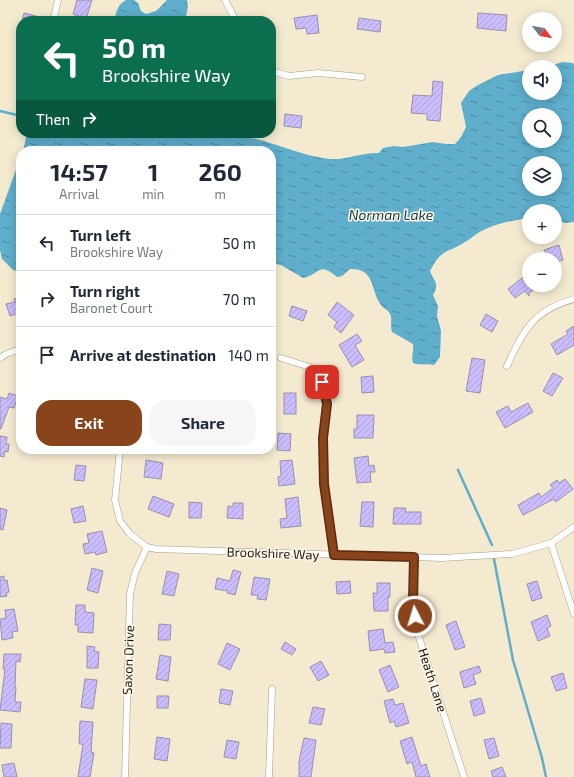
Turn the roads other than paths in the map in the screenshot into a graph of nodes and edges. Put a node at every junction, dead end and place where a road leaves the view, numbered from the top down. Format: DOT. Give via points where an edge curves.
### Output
graph roads {
  1 [pos="58,0"];
  2 [pos="225,0"];
  3 [pos="54,16"];
  4 [pos="233,16"];
  5 [pos="276,72"];
  6 [pos="362,77"];
  7 [pos="574,299"];
  8 [pos="16,350"];
  9 [pos="0,358"];
  10 [pos="281,358"];
  11 [pos="507,366"];
  12 [pos="120,454"];
  13 [pos="574,527"];
  14 [pos="551,543"];
  15 [pos="147,547"];
  16 [pos="334,555"];
  17 [pos="414,557"];
  18 [pos="574,614"];
  19 [pos="272,689"];
  20 [pos="125,777"];
  21 [pos="269,777"];
  22 [pos="464,777"];
  1 -- 3 [label="street"];
  2 -- 4 [label="street"];
  5 -- 6 [label="street" via="289,76 318,74"];
  7 -- 11 [label="street" via="558,303 531,322"];
  8 -- 9 [label="street"];
  10 -- 16 [label="street" via="310,367 322,382 327,404 323,438 324,484"];
  12 -- 15 [label="street" via="115,500 120,520 130,534"];
  13 -- 14 [label="street, Brookshire Way"];
  14 -- 17 [label="street, Brookshire Way" via="512,554"];
  14 -- 18 [label="street"];
  15 -- 16 [label="street, Brookshire Way"];
  15 -- 20 [label="street, Saxon Drive" via="135,573 130,594"];
  16 -- 17 [label="street, Brookshire Way"];
  17 -- 22 [label="street, Heath Lane" via="413,602 417,631"];
  19 -- 21 [label="street"];
}
